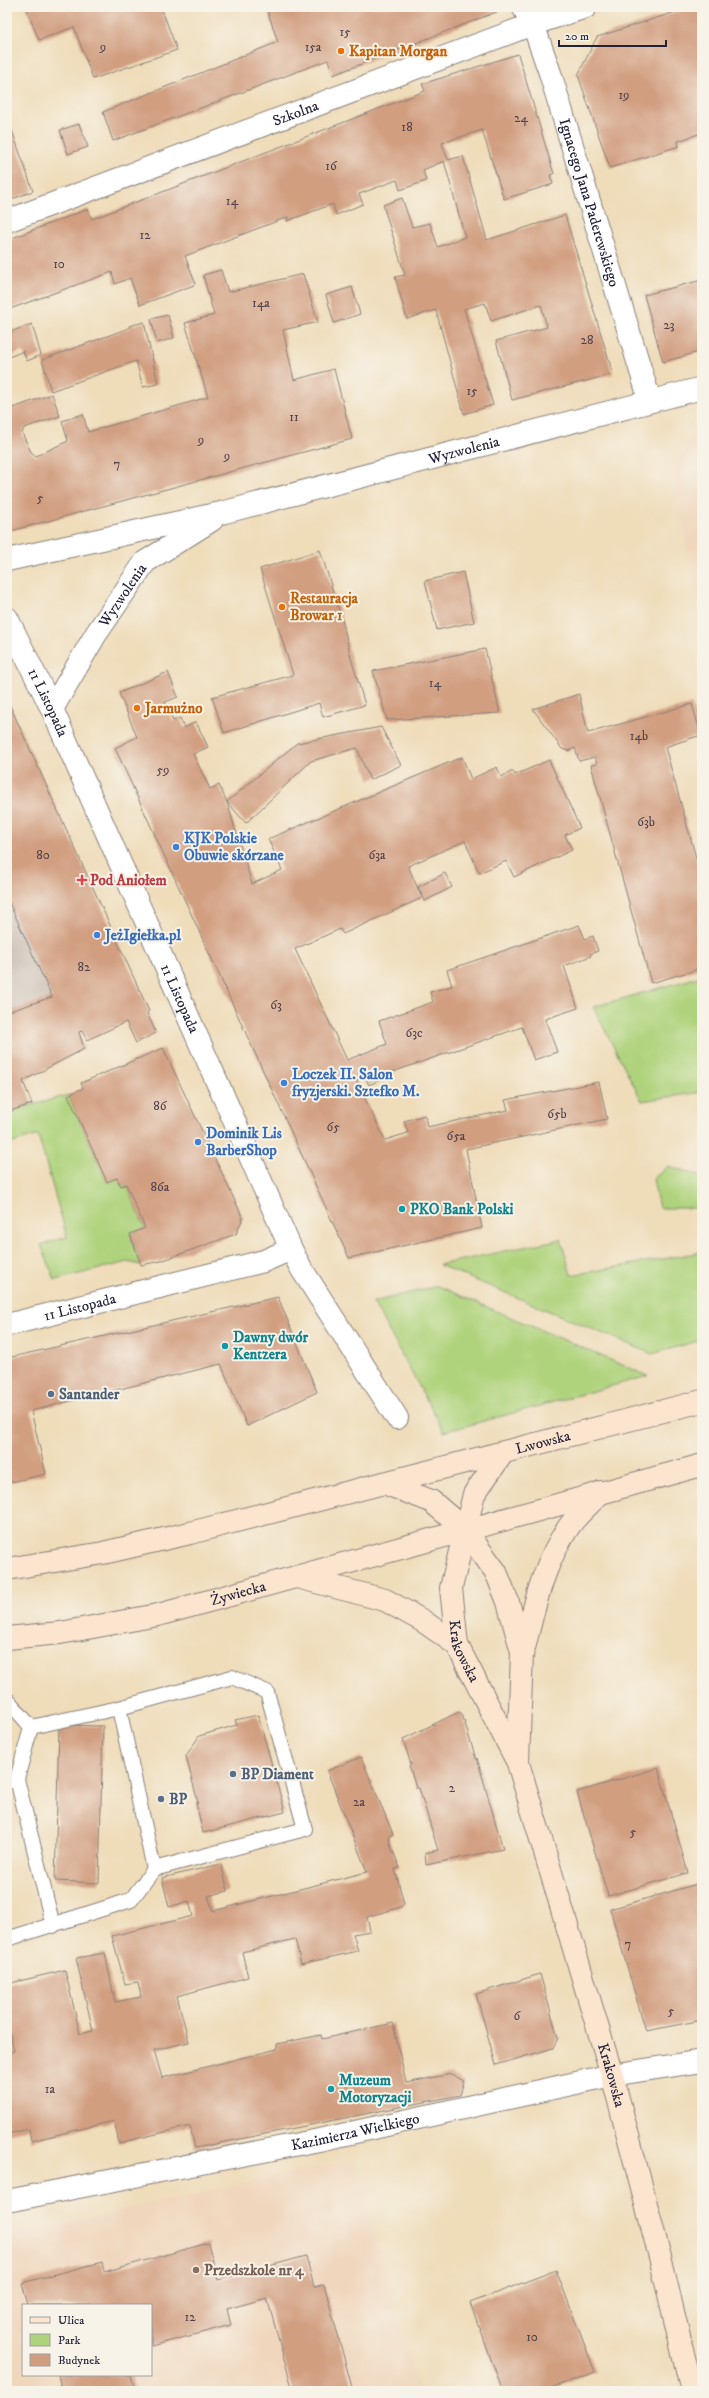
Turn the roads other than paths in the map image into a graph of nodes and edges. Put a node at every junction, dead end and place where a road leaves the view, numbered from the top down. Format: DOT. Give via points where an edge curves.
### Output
graph roads {
  1 [pos="586,7"];
  2 [pos="528,16"];
  3 [pos="7,221"];
  4 [pos="702,388"];
  5 [pos="650,401"];
  6 [pos="225,512"];
  7 [pos="7,560"];
  8 [pos="7,618"];
  9 [pos="52,709"];
  10 [pos="291,1249"];
  11 [pos="7,1325"];
  12 [pos="702,1401"];
  13 [pos="397,1418"];
  14 [pos="502,1453"];
  15 [pos="702,1465"];
  16 [pos="384,1483"];
  17 [pos="602,1492"];
  18 [pos="465,1530"];
  19 [pos="7,1569"];
  20 [pos="296,1577"];
  21 [pos="7,1638"];
  22 [pos="458,1645"];
  23 [pos="522,1652"];
  24 [pos="7,1699"];
  25 [pos="119,1708"];
  26 [pos="31,1727"];
  27 [pos="518,1763"];
  28 [pos="12,1781"];
  29 [pos="154,1869"];
  30 [pos="53,1926"];
  31 [pos="7,1939"];
  32 [pos="702,2061"];
  33 [pos="612,2075"];
  34 [pos="7,2201"];
  35 [pos="692,2391"];
  1 -- 2 [label="street, Szkolna"];
  2 -- 3 [label="street, Szkolna"];
  2 -- 5 [label="street, Ignacego Jana Paderewskiego"];
  4 -- 5 [label="street, Wyzwolenia"];
  5 -- 6 [label="street, Wyzwolenia"];
  6 -- 7 [label="street, Wyzwolenia"];
  6 -- 9 [label="street, Wyzwolenia" via="146,562 96,634"];
  8 -- 9 [label="street, 11 Listopada"];
  9 -- 10 [label="street, 11 Listopada"];
  10 -- 11 [label="street, 11 Listopada" via="264,1261"];
  10 -- 13 [label="street, 11 Listopada"];
  12 -- 14 [label="main road, Lwowska"];
  14 -- 16 [label="main road, Lwowska"];
  14 -- 18 [label="main road, Krakowska" via="474,1494"];
  15 -- 17 [label="main road"];
  16 -- 18 [label="main road, Krakowska" via="432,1501"];
  16 -- 19 [label="main road" via="103,1553"];
  17 -- 18 [label="main road"];
  17 -- 23 [label="main road" via="568,1527 553,1553 540,1584"];
  18 -- 20 [label="main road, Żywiecka"];
  18 -- 22 [label="main road, Krakowska" via="451,1588"];
  18 -- 23 [label="main road, Krakowska" via="496,1572 508,1602"];
  20 -- 21 [label="main road, Żywiecka" via="158,1615 60,1633"];
  20 -- 22 [label="main road" via="385,1600 423,1621"];
  22 -- 27 [label="main road, Krakowska"];
  23 -- 27 [label="main road, Krakowska"];
  24 -- 26 [label="lane"];
  25 -- 26 [label="lane"];
  25 -- 29 [label="lane"];
  25 -- 29 [label="lane" via="232,1676 267,1692 305,1829"];
  26 -- 28 [label="lane"];
  27 -- 33 [label="main road, Krakowska"];
  28 -- 30 [label="lane"];
  29 -- 30 [label="lane" via="130,1900"];
  30 -- 31 [label="lane"];
  32 -- 33 [label="street, Kazimierza Wielkiego"];
  33 -- 34 [label="street, Kazimierza Wielkiego" via="319,2140"];
  33 -- 35 [label="main road, Krakowska"];
}
